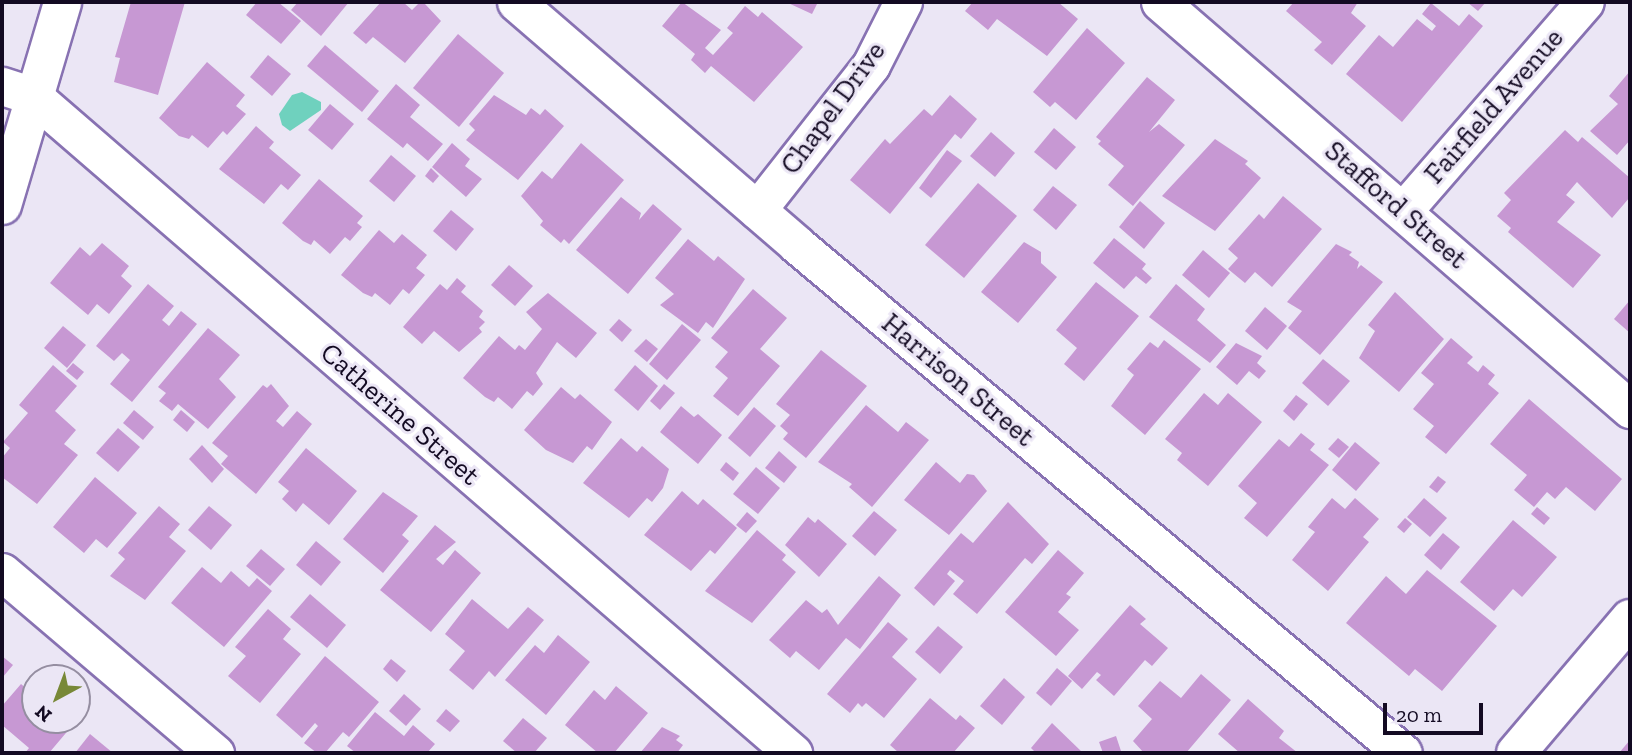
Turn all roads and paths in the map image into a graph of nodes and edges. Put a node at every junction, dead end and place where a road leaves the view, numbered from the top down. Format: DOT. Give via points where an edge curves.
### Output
graph roads {
  1 [pos="62,2"];
  2 [pos="516,2"];
  3 [pos="903,2"];
  4 [pos="1160,2"];
  5 [pos="1586,2"];
  6 [pos="18,91"];
  7 [pos="2,205"];
  8 [pos="757,210"];
  9 [pos="1403,211"];
  10 [pos="1630,409"];
  11 [pos="2,572"];
  12 [pos="1630,619"];
  13 [pos="215,753"];
  14 [pos="793,753"];
  15 [pos="1403,753"];
  16 [pos="1516,753"];
  1 -- 6 [label="street"];
  2 -- 8 [label="street, Harrison Street"];
  3 -- 8 [label="street, Chapel Drive" via="871,65"];
  4 -- 9 [label="street, Stafford Street"];
  5 -- 9 [label="street, Fairfield Avenue"];
  6 -- 7 [label="street"];
  6 -- 14 [label="street, Catherine Street"];
  8 -- 15 [label="street, Harrison Street"];
  9 -- 10 [label="street, Stafford Street"];
  11 -- 13 [label="street"];
  12 -- 16 [label="main road"];
}
